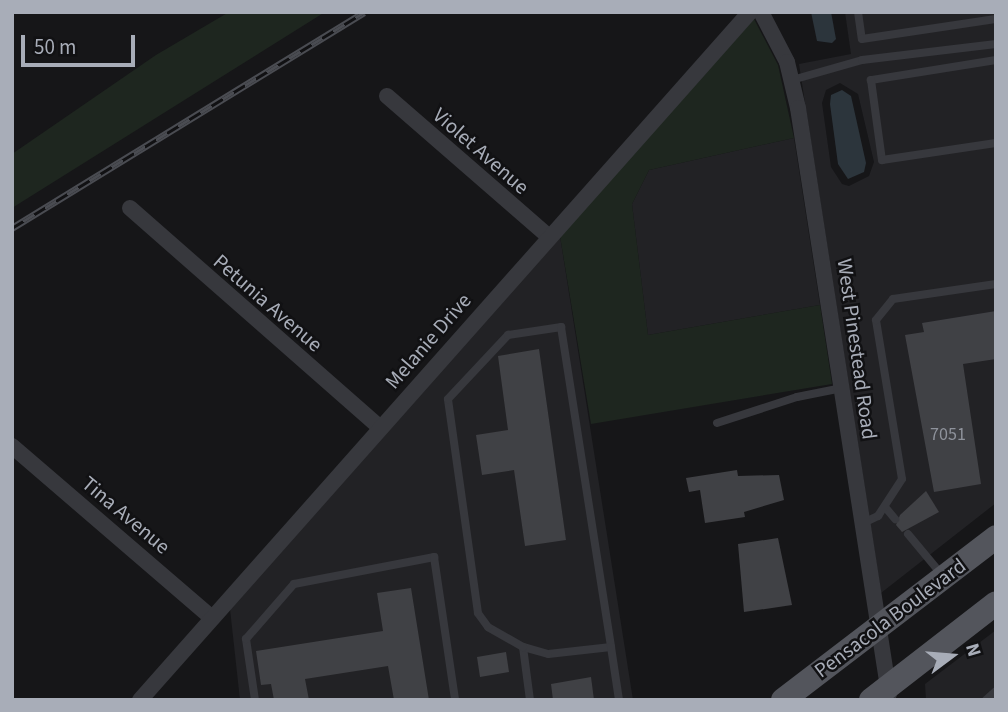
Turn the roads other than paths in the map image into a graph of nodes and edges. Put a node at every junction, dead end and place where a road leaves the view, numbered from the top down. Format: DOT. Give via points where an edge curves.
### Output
graph roads {
  1 [pos="750,12"];
  2 [pos="761,12"];
  3 [pos="858,12"];
  4 [pos="996,19"];
  5 [pos="996,44"];
  6 [pos="996,60"];
  7 [pos="792,80"];
  8 [pos="387,96"];
  9 [pos="996,143"];
  10 [pos="130,208"];
  11 [pos="548,236"];
  12 [pos="996,284"];
  13 [pos="842,388"];
  14 [pos="717,422"];
  15 [pos="380,428"];
  16 [pos="12,446"];
  17 [pos="885,507"];
  18 [pos="895,519"];
  19 [pos="861,524"];
  20 [pos="908,534"];
  21 [pos="996,537"];
  22 [pos="944,577"];
  23 [pos="996,603"];
  24 [pos="212,618"];
  25 [pos="877,629"];
  26 [pos="523,647"];
  27 [pos="611,647"];
  28 [pos="996,691"];
  29 [pos="883,695"];
  30 [pos="140,700"];
  31 [pos="255,700"];
  32 [pos="455,700"];
  33 [pos="530,700"];
  34 [pos="619,700"];
  35 [pos="783,700"];
  36 [pos="986,700"];
  1 -- 11 [label="street, Melanie Drive"];
  2 -- 7 [label="street, West Pinestead Road"];
  3 -- 4 [label="lane" via="862,39"];
  5 -- 7 [label="lane" via="862,61"];
  6 -- 9 [label="lane" via="871,80 882,160"];
  7 -- 13 [label="street, West Pinestead Road"];
  8 -- 11 [label="street, Violet Avenue"];
  10 -- 15 [label="street, Petunia Avenue"];
  11 -- 15 [label="street, Melanie Drive"];
  12 -- 17 [label="lane" via="894,299 876,320 902,479"];
  13 -- 14 [label="lane"];
  13 -- 19 [label="street, West Pinestead Road"];
  15 -- 24 [label="street, Melanie Drive"];
  16 -- 24 [label="street, Tina Avenue"];
  17 -- 18 [label="lane"];
  17 -- 19 [label="lane"];
  19 -- 25 [label="street, West Pinestead Road"];
  20 -- 22 [label="lane"];
  21 -- 22 [label="main road, Pensacola Boulevard"];
  22 -- 25 [label="main road, Pensacola Boulevard"];
  23 -- 29 [label="main road"];
  24 -- 30 [label="street, Melanie Drive"];
  25 -- 29 [label="street, West Pinestead Road"];
  25 -- 35 [label="main road, Pensacola Boulevard"];
  26 -- 27 [label="lane" via="548,654"];
  26 -- 27 [label="lane" via="488,627 478,613 448,399 508,335 561,327"];
  26 -- 33 [label="lane"];
  27 -- 34 [label="lane"];
  28 -- 36 [label="lane"];
  31 -- 32 [label="lane" via="246,639 294,584 434,557"];
}
